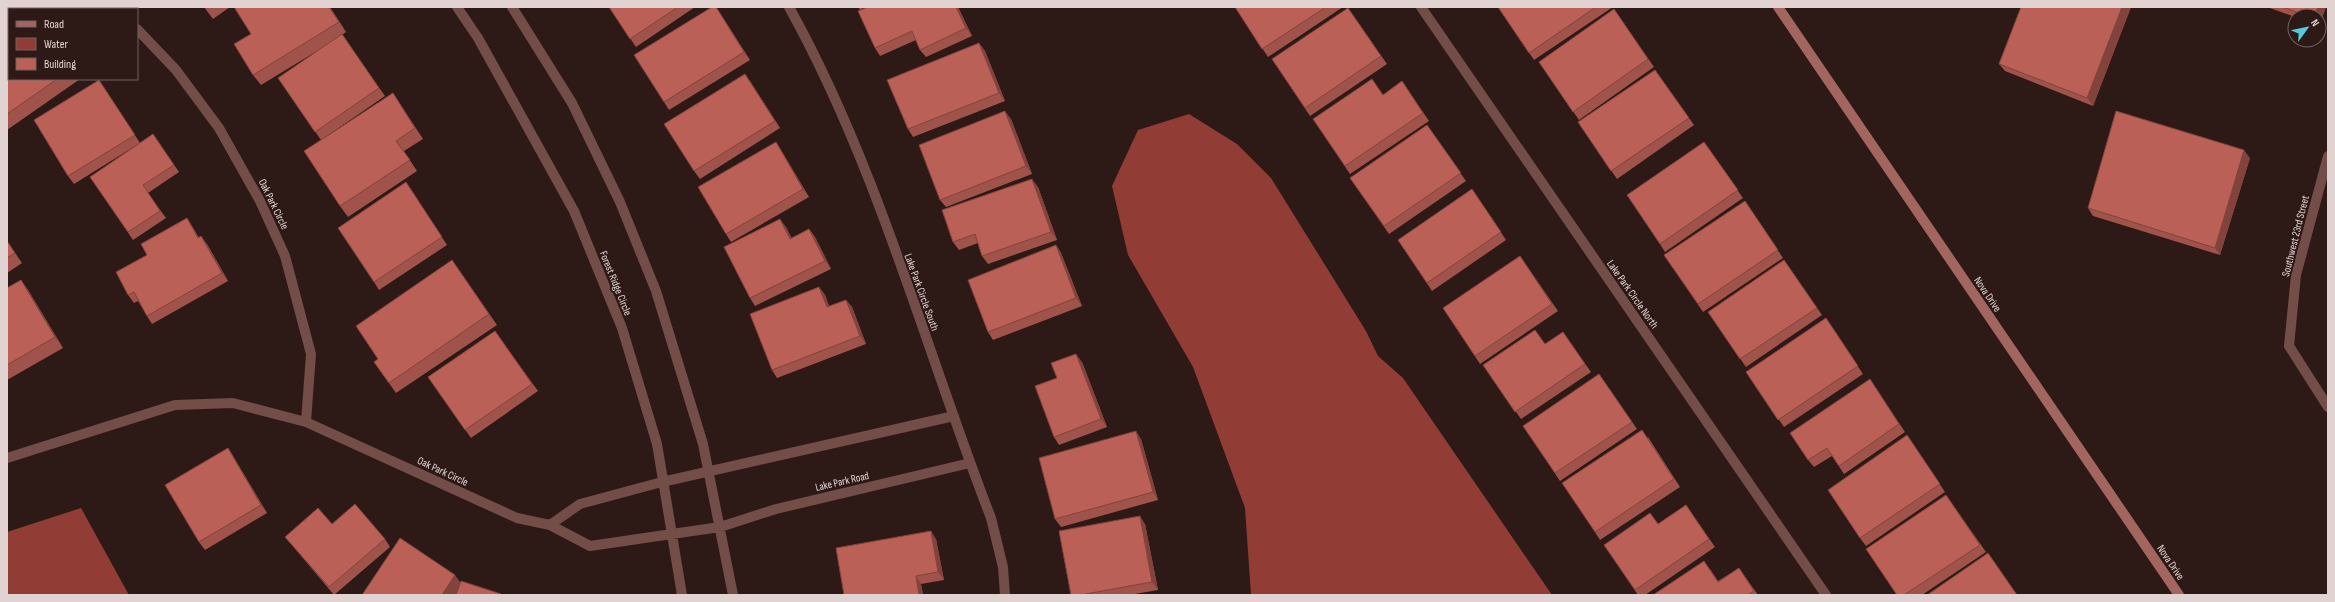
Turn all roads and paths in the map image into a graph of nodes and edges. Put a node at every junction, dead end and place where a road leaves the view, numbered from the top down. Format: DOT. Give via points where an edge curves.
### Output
graph roads {
  1 [pos="457,7"];
  2 [pos="512,7"];
  3 [pos="789,7"];
  4 [pos="1421,7"];
  5 [pos="1778,7"];
  6 [pos="138,31"];
  7 [pos="2328,156"];
  8 [pos="2328,408"];
  9 [pos="954,416"];
  10 [pos="306,422"];
  11 [pos="7,458"];
  12 [pos="970,463"];
  13 [pos="710,473"];
  14 [pos="662,482"];
  15 [pos="550,525"];
  16 [pos="720,527"];
  17 [pos="672,535"];
  18 [pos="682,595"];
  19 [pos="733,595"];
  20 [pos="1005,595"];
  21 [pos="1826,595"];
  22 [pos="2179,595"];
  1 -- 14 [label="street, Forest Ridge Circle" via="478,38 574,210 622,328 657,444"];
  2 -- 13 [label="street" via="572,103 620,202 656,291"];
  3 -- 9 [label="street, Lake Park Circle South" via="846,124"];
  4 -- 21 [label="street, Lake Park Circle North"];
  5 -- 22 [label="street, Nova Drive"];
  6 -- 10 [label="street, Oak Park Circle" via="176,70 219,128 260,201 285,256 311,354"];
  7 -- 8 [label="street, Southwest 23rd Street" via="2296,275 2289,346"];
  9 -- 12 [label="street, Lake Park Circle South"];
  9 -- 13 [label="street"];
  10 -- 11 [label="street, Oak Park Circle" via="232,403 175,406"];
  10 -- 15 [label="street, Oak Park Circle" via="517,518"];
  12 -- 16 [label="street, Lake Park Road" via="776,509"];
  12 -- 20 [label="street, Lake Park Circle South" via="991,518 1002,567"];
  13 -- 14 [label="street"];
  13 -- 16 [label="street"];
  14 -- 15 [label="street" via="580,504"];
  14 -- 17 [label="street, Forest Ridge Circle"];
  15 -- 17 [label="street, Oak Park Circle" via="590,546"];
  16 -- 17 [label="street, Oak Park Circle"];
  16 -- 19 [label="street"];
  17 -- 18 [label="street, Forest Ridge Circle"];
}
